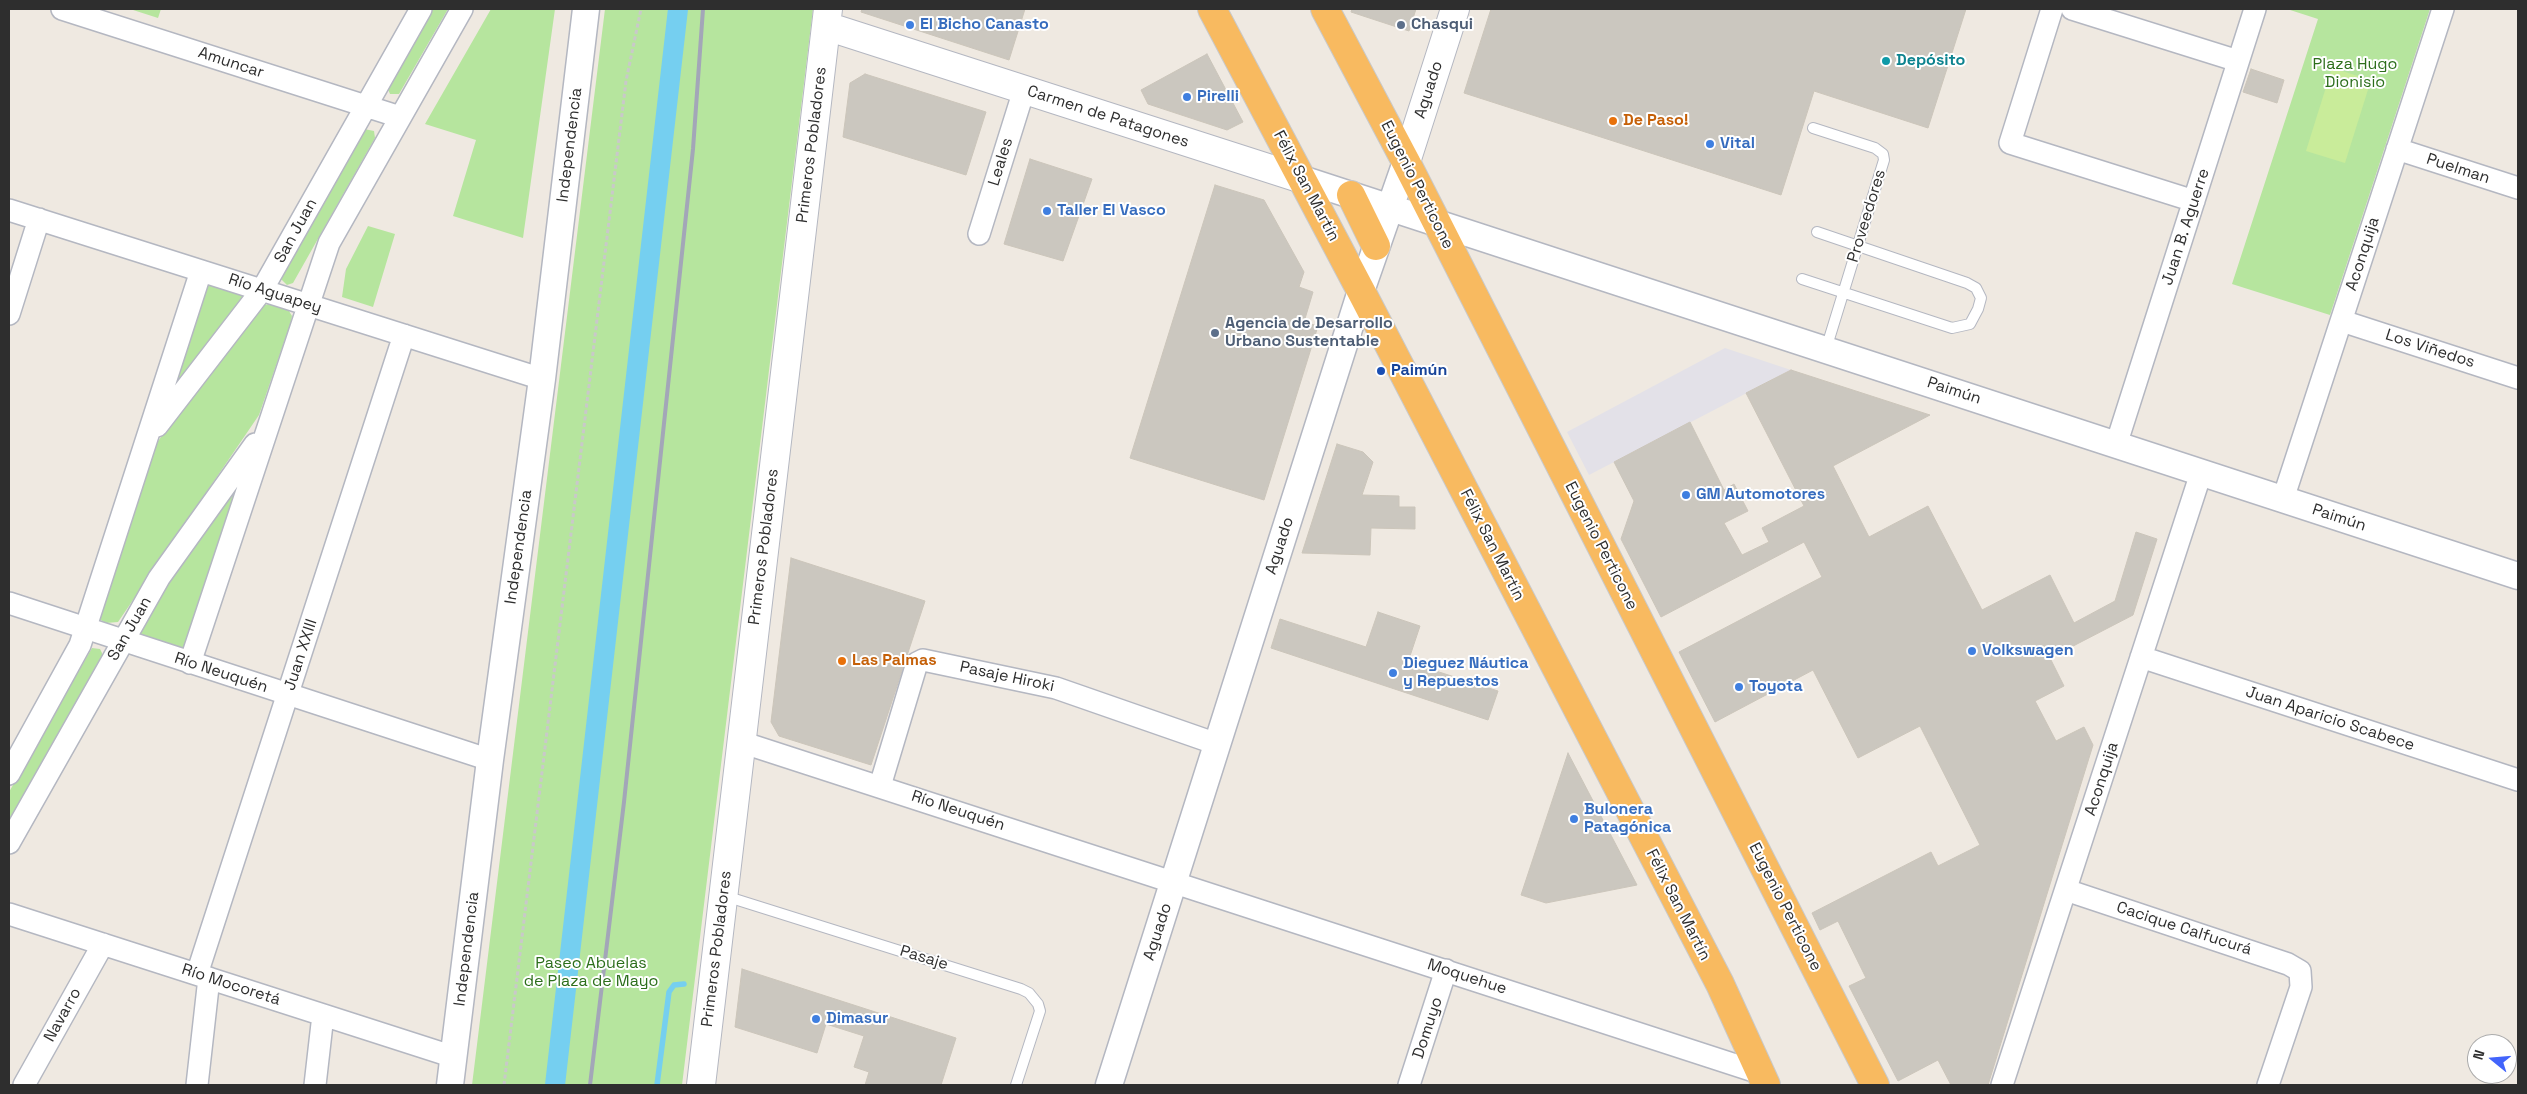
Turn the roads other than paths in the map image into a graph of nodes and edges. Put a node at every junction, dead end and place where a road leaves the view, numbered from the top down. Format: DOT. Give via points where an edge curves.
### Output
graph roads {
  1 [pos="62,9"];
  2 [pos="421,9"];
  3 [pos="462,9"];
  4 [pos="586,9"];
  5 [pos="1212,9"];
  6 [pos="1325,9"];
  7 [pos="1455,9"];
  8 [pos="2052,9"];
  9 [pos="2072,9"];
  10 [pos="2255,9"];
  11 [pos="2443,9"];
  12 [pos="827,18"];
  13 [pos="2238,61"];
  14 [pos="1024,90"];
  15 [pos="366,106"];
  16 [pos="400,117"];
  17 [pos="1813,128"];
  18 [pos="2397,149"];
  19 [pos="1406,162"];
  20 [pos="1302,179"];
  21 [pos="2518,188"];
  22 [pos="1351,195"];
  23 [pos="2194,201"];
  24 [pos="1389,207"];
  25 [pos="9,210"];
  26 [pos="39,219"];
  27 [pos="1436,222"];
  28 [pos="1817,232"];
  29 [pos="979,234"];
  30 [pos="1858,245"];
  31 [pos="1376,246"];
  32 [pos="201,271"];
  33 [pos="1802,279"];
  34 [pos="262,290"];
  35 [pos="1361,291"];
  36 [pos="1843,293"];
  37 [pos="307,305"];
  38 [pos="9,314"];
  39 [pos="2342,321"];
  40 [pos="404,336"];
  41 [pos="1825,350"];
  42 [pos="2518,378"];
  43 [pos="542,379"];
  44 [pos="268,426"];
  45 [pos="148,438"];
  46 [pos="2116,445"];
  47 [pos="2201,473"];
  48 [pos="2283,499"];
  49 [pos="2518,576"];
  50 [pos="9,603"];
  51 [pos="86,629"];
  52 [pos="122,641"];
  53 [pos="2141,657"];
  54 [pos="190,663"];
  55 [pos="288,694"];
  56 [pos="741,742"];
  57 [pos="1217,744"];
  58 [pos="490,760"];
  59 [pos="9,774"];
  60 [pos="2518,780"];
  61 [pos="880,786"];
  62 [pos="9,843"];
  63 [pos="1174,881"];
  64 [pos="2066,890"];
  65 [pos="723,895"];
  66 [pos="9,914"];
  67 [pos="103,944"];
  68 [pos="1446,970"];
  69 [pos="203,976"];
  70 [pos="322,1015"];
  71 [pos="454,1057"];
  72 [pos="1763,1079"];
  73 [pos="24,1085"];
  74 [pos="196,1085"];
  75 [pos="315,1085"];
  76 [pos="450,1085"];
  77 [pos="701,1085"];
  78 [pos="1016,1085"];
  79 [pos="1109,1085"];
  80 [pos="1409,1085"];
  81 [pos="1875,1085"];
  82 [pos="2002,1085"];
  83 [pos="2268,1085"];
  1 -- 15 [label="street, Amuncar"];
  2 -- 15 [label="street, San Juan"];
  3 -- 16 [label="street, San Juan"];
  4 -- 43 [label="street, Independencia"];
  5 -- 20 [label="highway, Félix San Martín"];
  6 -- 19 [label="highway, Eugenio Perticone"];
  7 -- 19 [label="main road, Aguado"];
  8 -- 23 [label="street" via="2010,143"];
  9 -- 13 [label="street"];
  10 -- 13 [label="street, Juan B. Aguerre"];
  11 -- 18 [label="street, Aconquija"];
  12 -- 14 [label="main road, Carmen de Patagones"];
  12 -- 56 [label="main road, Primeros Pobladores"];
  13 -- 23 [label="street, Juan B. Aguerre"];
  14 -- 20 [label="main road, Carmen de Patagones"];
  14 -- 29 [label="street, Leales"];
  15 -- 16 [label="street, Amuncar"];
  15 -- 34 [label="street, San Juan"];
  16 -- 37 [label="street, San Juan" via="336,228"];
  17 -- 30 [label="lane, Proveedores" via="1875,148 1883,154 1883,165"];
  18 -- 21 [label="street, Puelman"];
  18 -- 39 [label="street, Aconquija"];
  19 -- 24 [label="street, Aguado"];
  19 -- 27 [label="highway, Eugenio Perticone"];
  20 -- 22 [label="street, Carmen de Patagones"];
  20 -- 35 [label="highway, Félix San Martín"];
  22 -- 24 [label="street, Carmen de Patagones"];
  22 -- 31 [label="highway"];
  23 -- 46 [label="street, Juan B. Aguerre"];
  24 -- 27 [label="street, Paimún"];
  24 -- 31 [label="street, Aguado"];
  25 -- 26 [label="street, Río Aguapey"];
  26 -- 32 [label="street, Río Aguapey"];
  26 -- 38 [label="street"];
  27 -- 41 [label="street, Paimún"];
  27 -- 81 [label="highway, Eugenio Perticone"];
  28 -- 30 [label="lane"];
  30 -- 36 [label="lane, Proveedores"];
  30 -- 36 [label="lane" via="1967,283 1976,288 1981,298 1978,309 1970,324 1952,328"];
  31 -- 35 [label="street, Aguado"];
  32 -- 34 [label="street, Río Aguapey"];
  32 -- 45 [label="street, San Juan"];
  33 -- 36 [label="lane"];
  34 -- 37 [label="street, Río Aguapey"];
  34 -- 45 [label="street, San Juan"];
  35 -- 57 [label="street, Aguado"];
  35 -- 72 [label="highway, Félix San Martín" via="1731,1007"];
  36 -- 41 [label="lane, Proveedores"];
  37 -- 40 [label="street, Río Aguapey"];
  37 -- 44 [label="street, San Juan"];
  39 -- 42 [label="street, Los Viñedos"];
  39 -- 48 [label="street, Aconquija"];
  40 -- 43 [label="street, Río Aguapey"];
  40 -- 55 [label="street, Juan XXIII"];
  41 -- 46 [label="street, Paimún"];
  43 -- 58 [label="street, Independencia"];
  44 -- 52 [label="street, San Juan" via="159,578"];
  44 -- 54 [label="street, San Juan"];
  45 -- 51 [label="street, San Juan"];
  46 -- 47 [label="street, Paimún"];
  47 -- 48 [label="street, Paimún"];
  47 -- 53 [label="street, Aconquija"];
  48 -- 49 [label="street, Paimún"];
  50 -- 51 [label="street, Río Neuquén"];
  51 -- 52 [label="street, Río Neuquén"];
  51 -- 59 [label="street, San Juan" via="73,661"];
  52 -- 54 [label="street, Río Neuquén"];
  52 -- 62 [label="street, San Juan"];
  53 -- 60 [label="street, Juan Aparicio Scabece"];
  53 -- 64 [label="street, Aconquija"];
  54 -- 55 [label="street, Río Neuquén"];
  55 -- 58 [label="street, Río Neuquén"];
  55 -- 69 [label="street, Juan XXIII"];
  56 -- 61 [label="street, Río Neuquén"];
  56 -- 65 [label="main road, Primeros Pobladores"];
  57 -- 61 [label="street, Pasaje Hiroki" via="1056,688 923,660 917,663"];
  57 -- 63 [label="street, Aguado"];
  58 -- 71 [label="street, Independencia"];
  61 -- 63 [label="street, Río Neuquén"];
  63 -- 68 [label="street, Moquehue"];
  63 -- 79 [label="street, Aguado"];
  64 -- 82 [label="street, Aconquija"];
  64 -- 83 [label="street, Cacique Calfucurá" via="2288,964 2300,971 2301,987"];
  65 -- 77 [label="main road, Primeros Pobladores"];
  65 -- 78 [label="lane, Pasaje" via="1029,993 1040,1011"];
  66 -- 67 [label="street, Río Mocoretá"];
  67 -- 69 [label="street, Río Mocoretá"];
  67 -- 73 [label="street, Navarro"];
  68 -- 72 [label="street, Moquehue"];
  68 -- 80 [label="street, Domuyo"];
  69 -- 70 [label="street, Río Mocoretá"];
  69 -- 74 [label="street, Juan XXIII"];
  70 -- 71 [label="street, Río Mocoretá"];
  70 -- 75 [label="street"];
  71 -- 76 [label="street, Independencia"];
}
